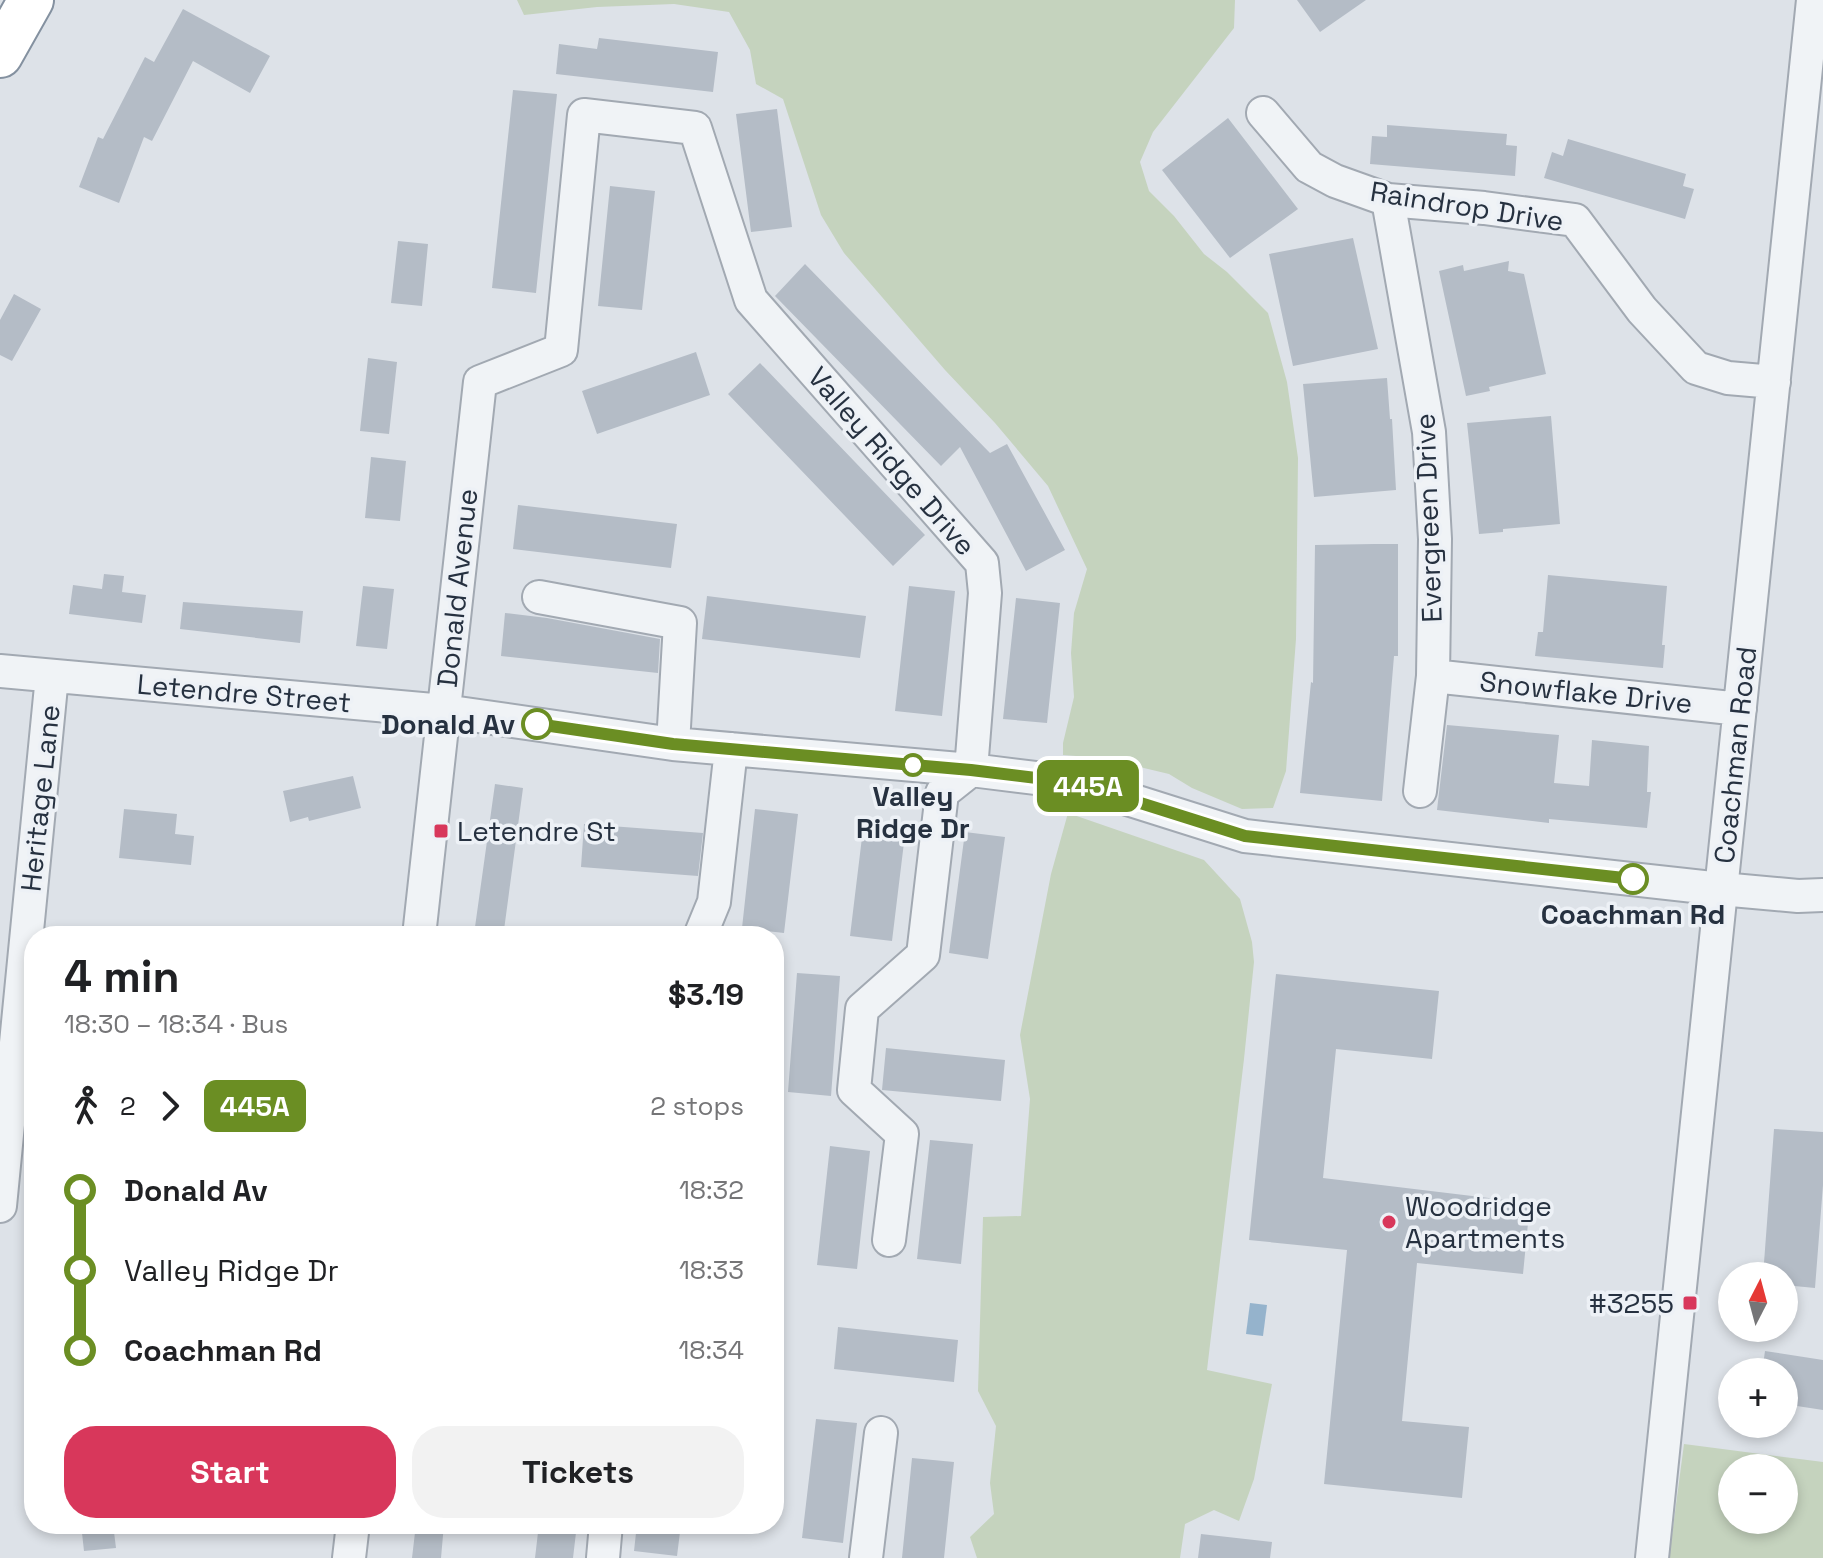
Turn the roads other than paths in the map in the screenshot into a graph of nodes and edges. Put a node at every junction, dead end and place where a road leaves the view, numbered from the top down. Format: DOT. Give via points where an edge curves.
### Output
graph roads {
  1 [pos="31,0"];
  2 [pos="1813,0"];
  3 [pos="0,55"];
  4 [pos="1263,113"];
  5 [pos="1388,200"];
  6 [pos="480,382"];
  7 [pos="1774,382"];
  8 [pos="539,597"];
  9 [pos="0,671"];
  10 [pos="52,676"];
  11 [pos="1433,676"];
  12 [pos="1740,709"];
  13 [pos="444,711"];
  14 [pos="673,744"];
  15 [pos="731,749"];
  16 [pos="971,770"];
  17 [pos="1420,791"];
  18 [pos="1721,889"];
  19 [pos="1823,895"];
  20 [pos="27,926"];
  21 [pos="420,926"];
  22 [pos="704,926"];
  23 [pos="24,961"];
  24 [pos="0,1206"];
  25 [pos="889,1240"];
  26 [pos="881,1433"];
  27 [pos="352,1534"];
  28 [pos="605,1534"];
  29 [pos="349,1558"];
  30 [pos="603,1558"];
  31 [pos="866,1558"];
  32 [pos="1652,1558"];
  1 -- 3 [label="highway"];
  2 -- 7 [label="street, Coachman Road"];
  4 -- 5 [label="street, Raindrop Drive" via="1309,167"];
  5 -- 7 [label="street, Raindrop Drive" via="1575,220 1642,310 1696,368 1728,378"];
  5 -- 11 [label="street, Evergreen Drive" via="1429,432 1435,539"];
  6 -- 13 [label="street, Donald Avenue"];
  6 -- 16 [label="street, Valley Ridge Drive" via="561,350 584,115 695,128 751,300 982,563 985,593"];
  7 -- 12 [label="street, Coachman Road"];
  8 -- 14 [label="street" via="680,623"];
  9 -- 10 [label="street, Letendre Street"];
  10 -- 13 [label="street, Letendre Street"];
  10 -- 20 [label="street, Heritage Lane"];
  11 -- 12 [label="street, Snowflake Drive"];
  11 -- 17 [label="street, Evergreen Drive"];
  12 -- 18 [label="street, Coachman Road"];
  13 -- 14 [label="street, Letendre Street"];
  13 -- 21 [label="street, Donald Avenue"];
  14 -- 15 [label="street, Letendre Street"];
  15 -- 16 [label="street, Letendre Street"];
  15 -- 22 [label="street" via="714,902"];
  16 -- 18 [label="street, Letendre Street" via="1077,783 1245,836"];
  16 -- 25 [label="street" via="942,793 923,955 862,1009 854,1090 902,1134"];
  18 -- 19 [label="street, Letendre Street"];
  18 -- 32 [label="street, Coachman Road"];
  23 -- 24 [label="street, Heritage Lane"];
  26 -- 31 [label="street"];
  27 -- 29 [label="street"];
  28 -- 30 [label="street"];
}
